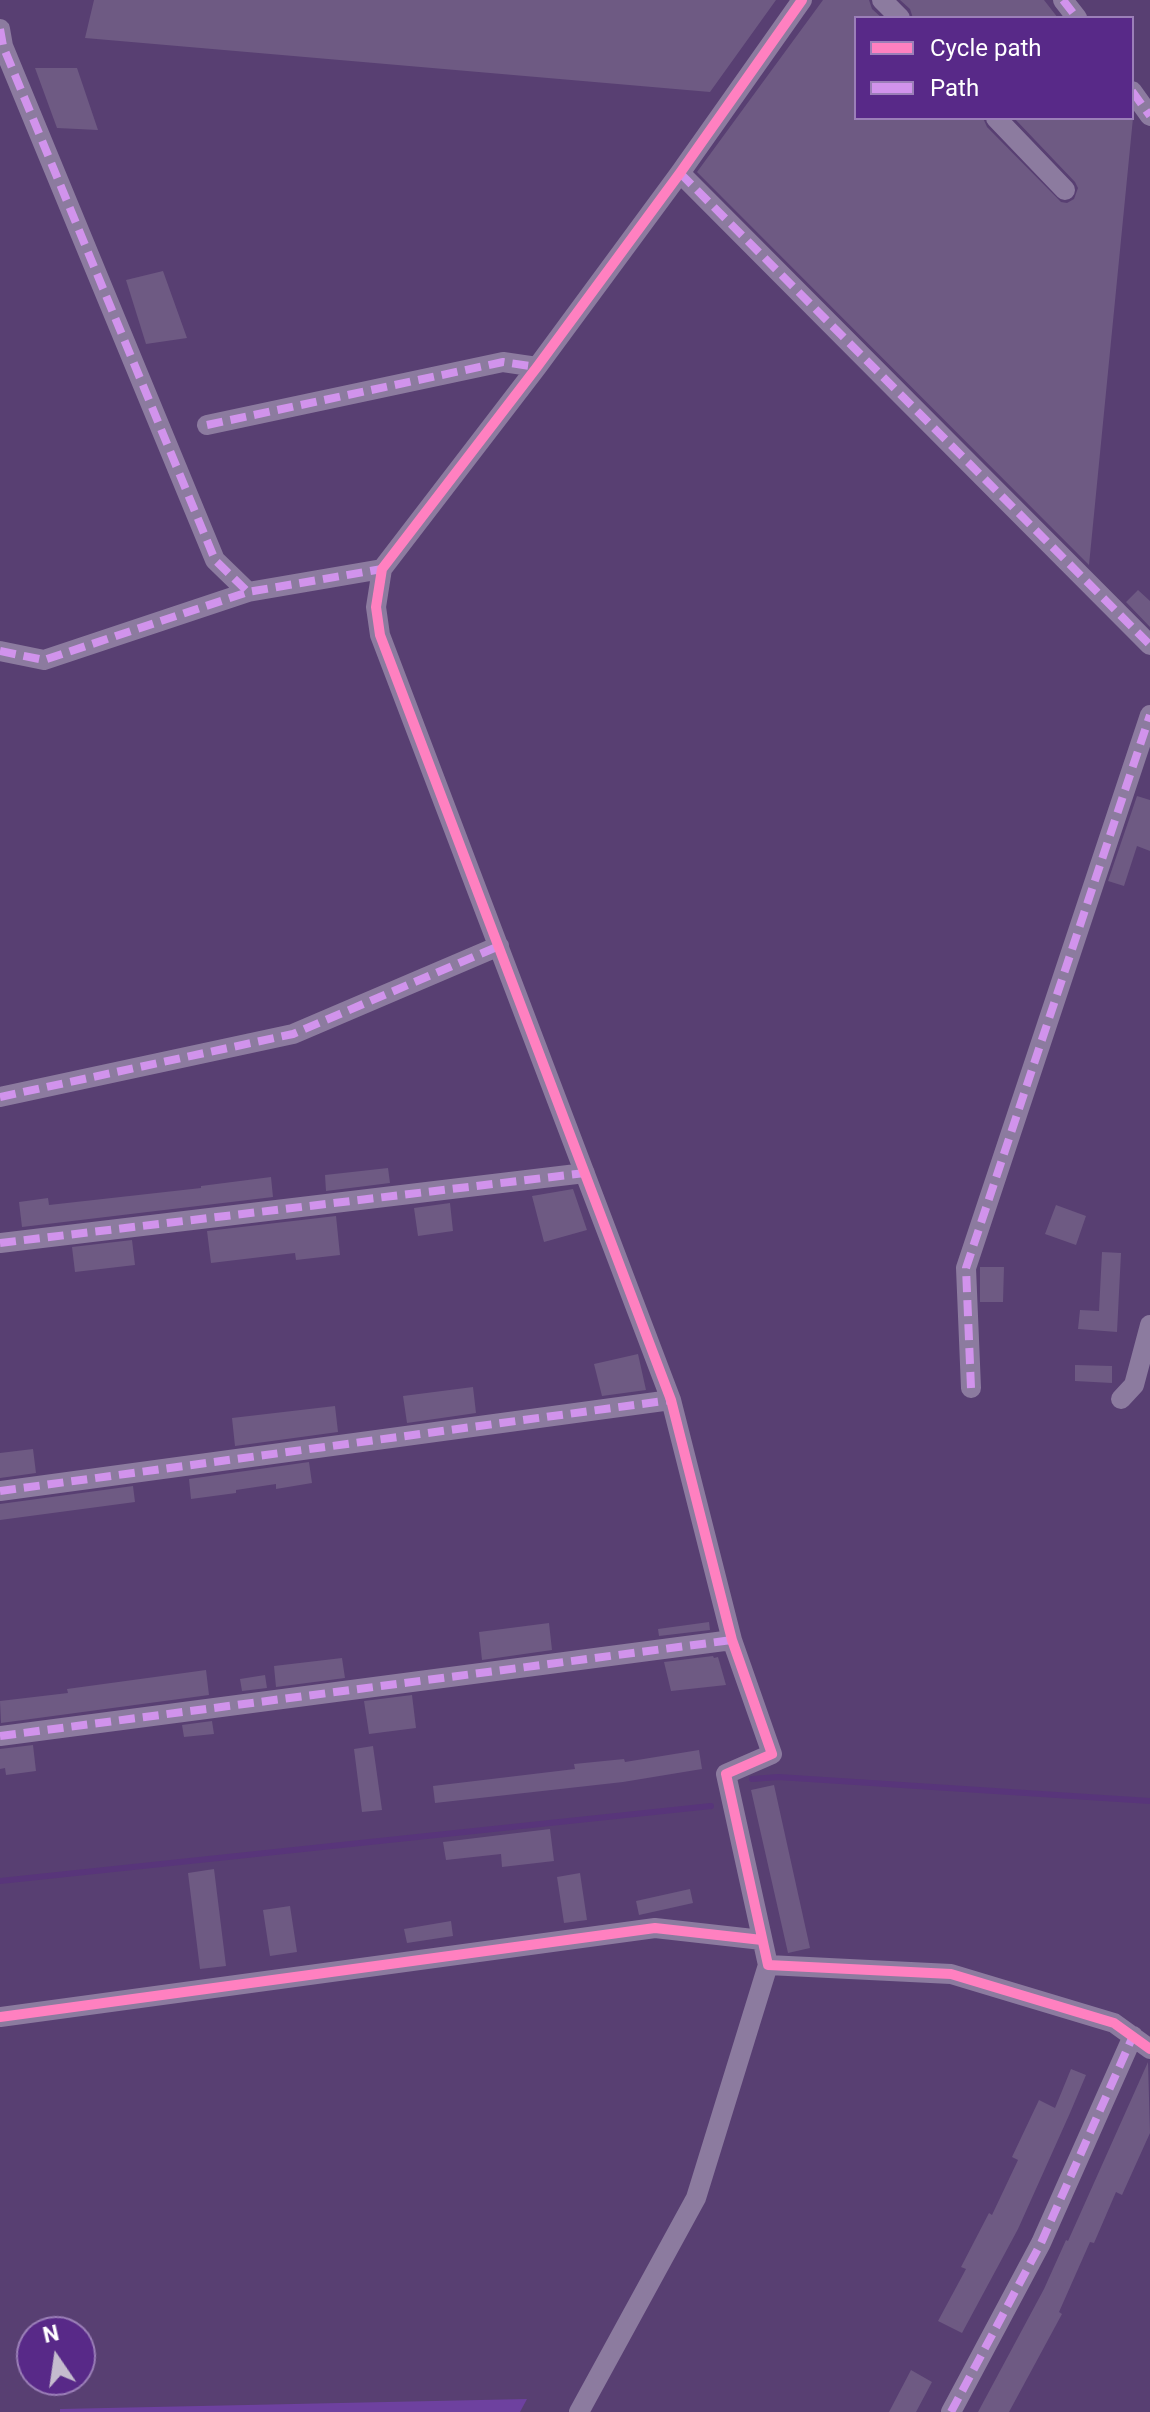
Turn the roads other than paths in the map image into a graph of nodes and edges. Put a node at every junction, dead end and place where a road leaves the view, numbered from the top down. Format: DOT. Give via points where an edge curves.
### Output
graph roads {
  1 [pos="802,0"];
  2 [pos="882,0"];
  3 [pos="1063,0"];
  4 [pos="898,16"];
  5 [pos="1075,16"];
  6 [pos="1,40"];
  7 [pos="1134,94"];
  8 [pos="1150,116"];
  9 [pos="998,120"];
  10 [pos="680,173"];
  11 [pos="1065,190"];
  12 [pos="537,367"];
  13 [pos="207,425"];
  14 [pos="382,569"];
  15 [pos="248,592"];
  16 [pos="1150,645"];
  17 [pos="0,651"];
  18 [pos="1150,715"];
  19 [pos="499,946"];
  20 [pos="0,1097"];
  21 [pos="585,1173"];
  22 [pos="0,1243"];
  23 [pos="1150,1325"];
  24 [pos="971,1388"];
  25 [pos="1121,1399"];
  26 [pos="671,1400"];
  27 [pos="0,1491"];
  28 [pos="732,1640"];
  29 [pos="0,1736"];
  30 [pos="762,1940"];
  31 [pos="768,1965"];
  32 [pos="0,2017"];
  33 [pos="1133,2036"];
  34 [pos="1150,2049"];
  35 [pos="579,2412"];
  36 [pos="951,2412"];
  1 -- 10 [label="street"];
  2 -- 4 [label="street"];
  3 -- 5 [label="street"];
  6 -- 15 [label="street" via="215,560"];
  7 -- 8 [label="street"];
  9 -- 11 [label="street"];
  10 -- 12 [label="street"];
  10 -- 16 [label="street"];
  12 -- 13 [label="street" via="503,362"];
  12 -- 14 [label="street"];
  14 -- 15 [label="street"];
  14 -- 19 [label="street" via="376,607 380,635"];
  15 -- 17 [label="street" via="44,660"];
  18 -- 24 [label="street" via="966,1268"];
  19 -- 20 [label="street" via="293,1034"];
  19 -- 21 [label="street"];
  21 -- 22 [label="street"];
  21 -- 26 [label="street"];
  23 -- 25 [label="street" via="1134,1385"];
  26 -- 27 [label="street"];
  26 -- 28 [label="street"];
  28 -- 29 [label="street"];
  28 -- 30 [label="street" via="772,1754 726,1774"];
  30 -- 31 [label="street"];
  30 -- 32 [label="street" via="655,1928"];
  31 -- 33 [label="street" via="951,1974 1114,2023"];
  31 -- 35 [label="street" via="696,2198"];
  33 -- 34 [label="street"];
  33 -- 36 [label="street" via="1041,2243"];
}
